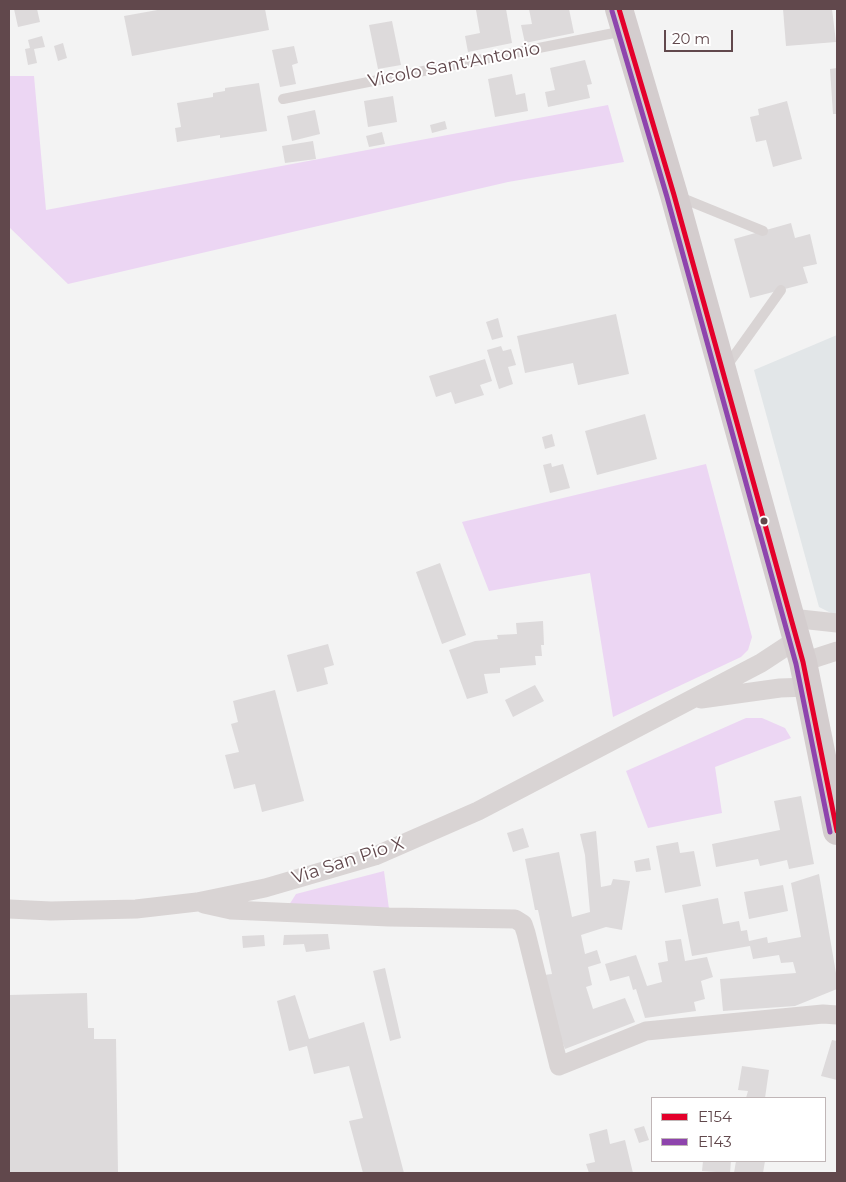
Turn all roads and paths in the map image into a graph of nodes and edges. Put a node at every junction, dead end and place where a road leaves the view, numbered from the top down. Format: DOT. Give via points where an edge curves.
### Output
graph roads {
  1 [pos="622,20"];
  2 [pos="283,100"];
  3 [pos="674,195"];
  4 [pos="763,231"];
  5 [pos="781,290"];
  6 [pos="722,373"];
  7 [pos="837,623"];
  8 [pos="837,651"];
  9 [pos="800,652"];
  10 [pos="688,701"];
  11 [pos="833,785"];
  12 [pos="837,831"];
  13 [pos="197,902"];
  14 [pos="9,909"];
  15 [pos="837,1015"];
  1 -- 2 [label="lane, Vicolo Sant'Antonio"];
  1 -- 3 [label="main road"];
  3 -- 4 [label="lane"];
  3 -- 6 [label="main road"];
  5 -- 6 [label="lane"];
  6 -- 9 [label="main road"];
  7 -- 9 [label="street"];
  8 -- 9 [label="street"];
  9 -- 10 [label="street, Via San Pio X" via="760,663"];
  9 -- 10 [label="street, Via San Pio X" via="780,688"];
  9 -- 11 [label="main road"];
  10 -- 13 [label="street, Via San Pio X" via="478,811 375,856 265,888"];
  11 -- 12 [label="main road"];
  13 -- 14 [label="street, Via San Pio X" via="136,909"];
  13 -- 15 [label="street" via="231,910 515,920 523,924 526,933 560,1066 646,1031"];
}
